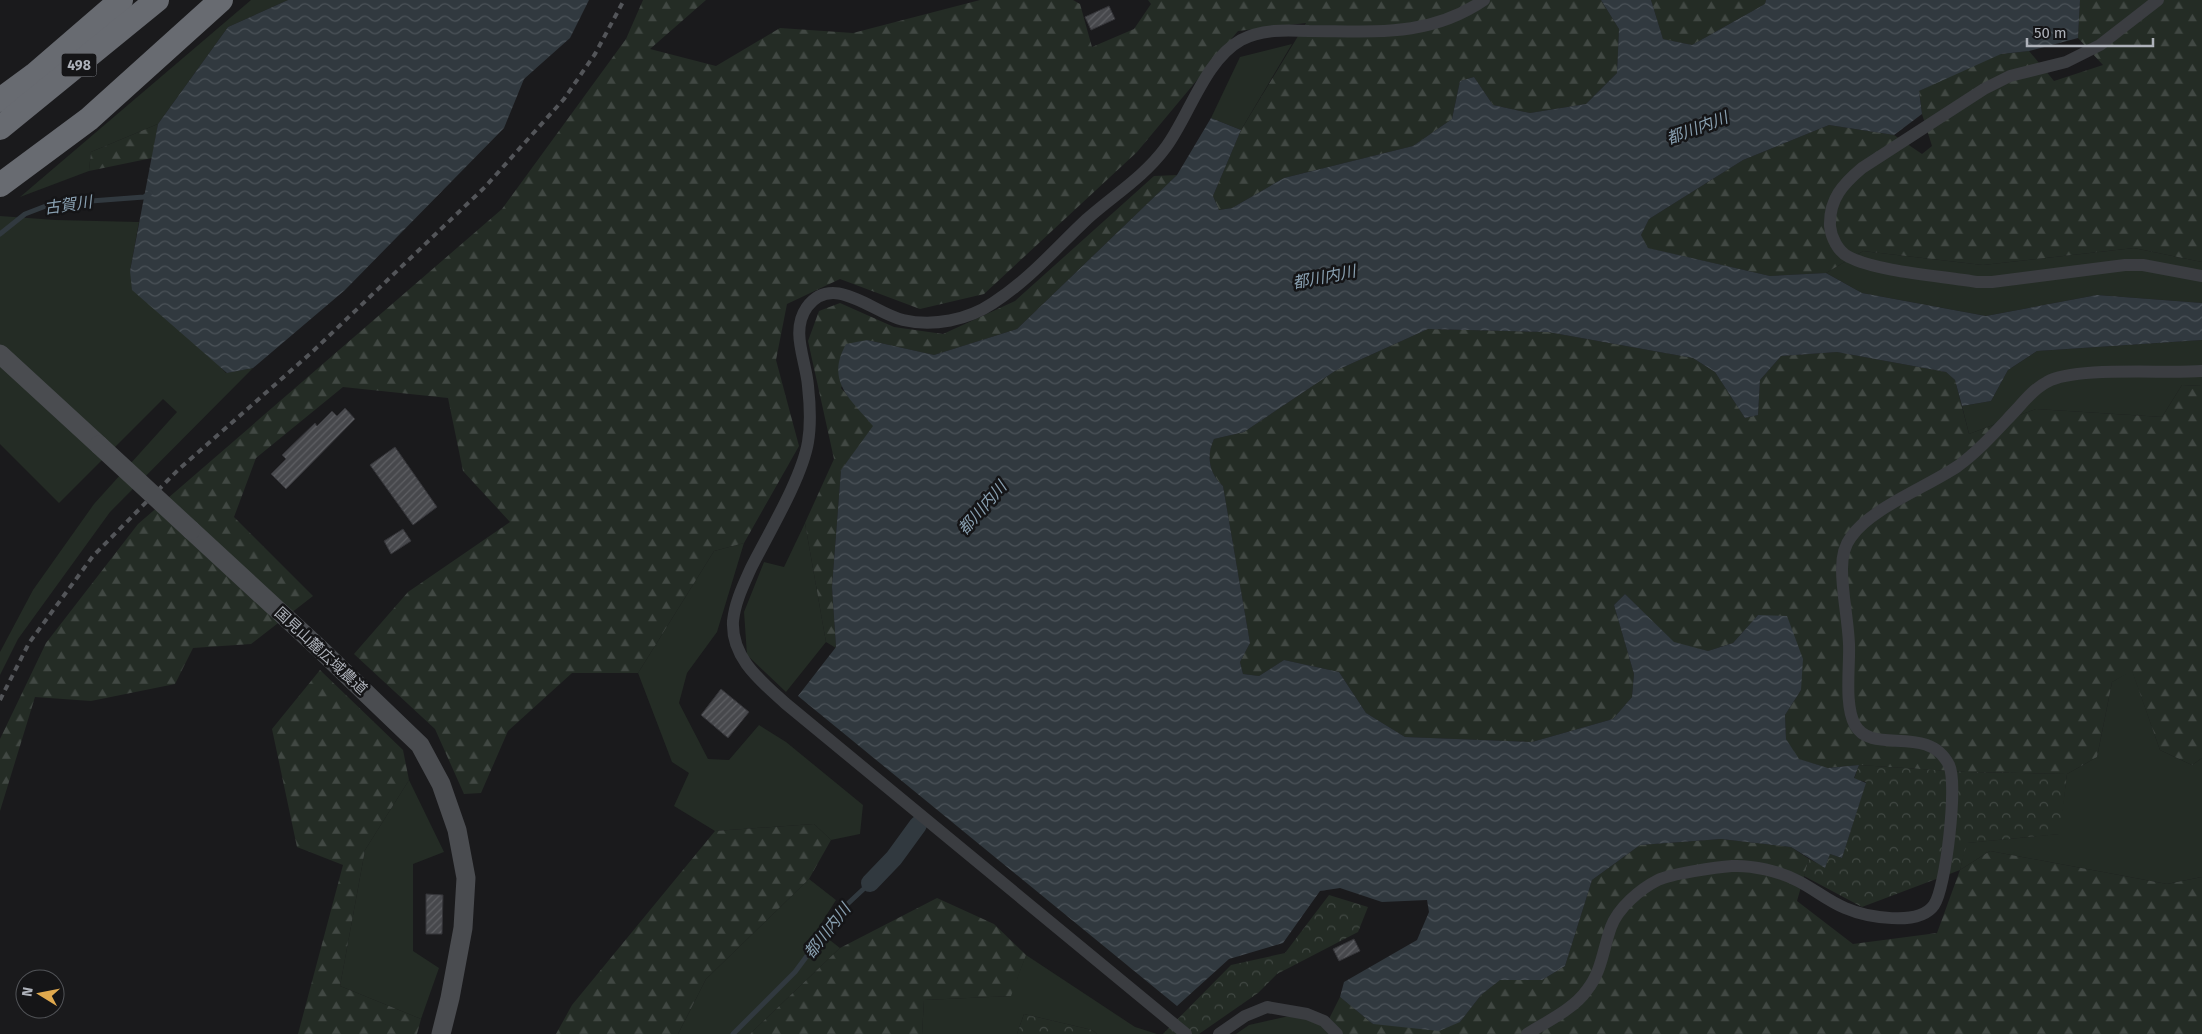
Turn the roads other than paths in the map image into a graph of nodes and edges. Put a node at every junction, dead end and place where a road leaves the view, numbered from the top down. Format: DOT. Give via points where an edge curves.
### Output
graph roads {
  1 [pos="121,0"];
  2 [pos="157,0"];
  3 [pos="221,0"];
  4 [pos="1484,0"];
  5 [pos="2158,0"];
  6 [pos="0,100"];
  7 [pos="0,128"];
  8 [pos="0,185"];
  9 [pos="2202,276"];
  10 [pos="0,354"];
  11 [pos="2202,371"];
  12 [pos="441,1034"];
  13 [pos="1186,1034"];
  14 [pos="1219,1034"];
  15 [pos="1337,1034"];
  16 [pos="1527,1034"];
  1 -- 6 [label="highway"];
  2 -- 7 [label="highway, 498"];
  3 -- 8 [label="highway" via="89,119"];
  4 -- 13 [label="street" via="1448,21 1421,28 1397,32 1286,30 1238,41 1205,79 1167,146 1146,171 1088,218 1020,285 988,306 951,321 930,323 882,313 855,297 838,292 820,294 801,317 799,340 808,384 808,446 738,596 733,624 738,651 750,671 785,703"];
  5 -- 9 [label="street" via="2100,45 2066,62 2010,76 1984,89 1862,168 1844,184 1834,199 1830,214 1831,232 1838,248 1847,257 1869,265 1977,282 2125,264"];
  10 -- 12 [label="street, 国見山麓広域農道, bridge" via="420,745 440,784 457,830 466,878 463,928"];
  11 -- 16 [label="street" via="2071,374 2047,381 1984,444 1958,465 1866,520 1847,544 1842,569 1849,642 1849,705 1853,722 1862,734 1873,738 1920,741 1935,748 1950,766 1952,801 1948,845 1942,888 1933,907 1921,916 1904,918 1863,915 1842,907 1795,879 1762,869 1733,866 1660,879 1632,898 1612,924 1600,970 1586,993"];
  14 -- 15 [label="street" via="1245,1016 1267,1007 1307,1014 1324,1021"];
}
